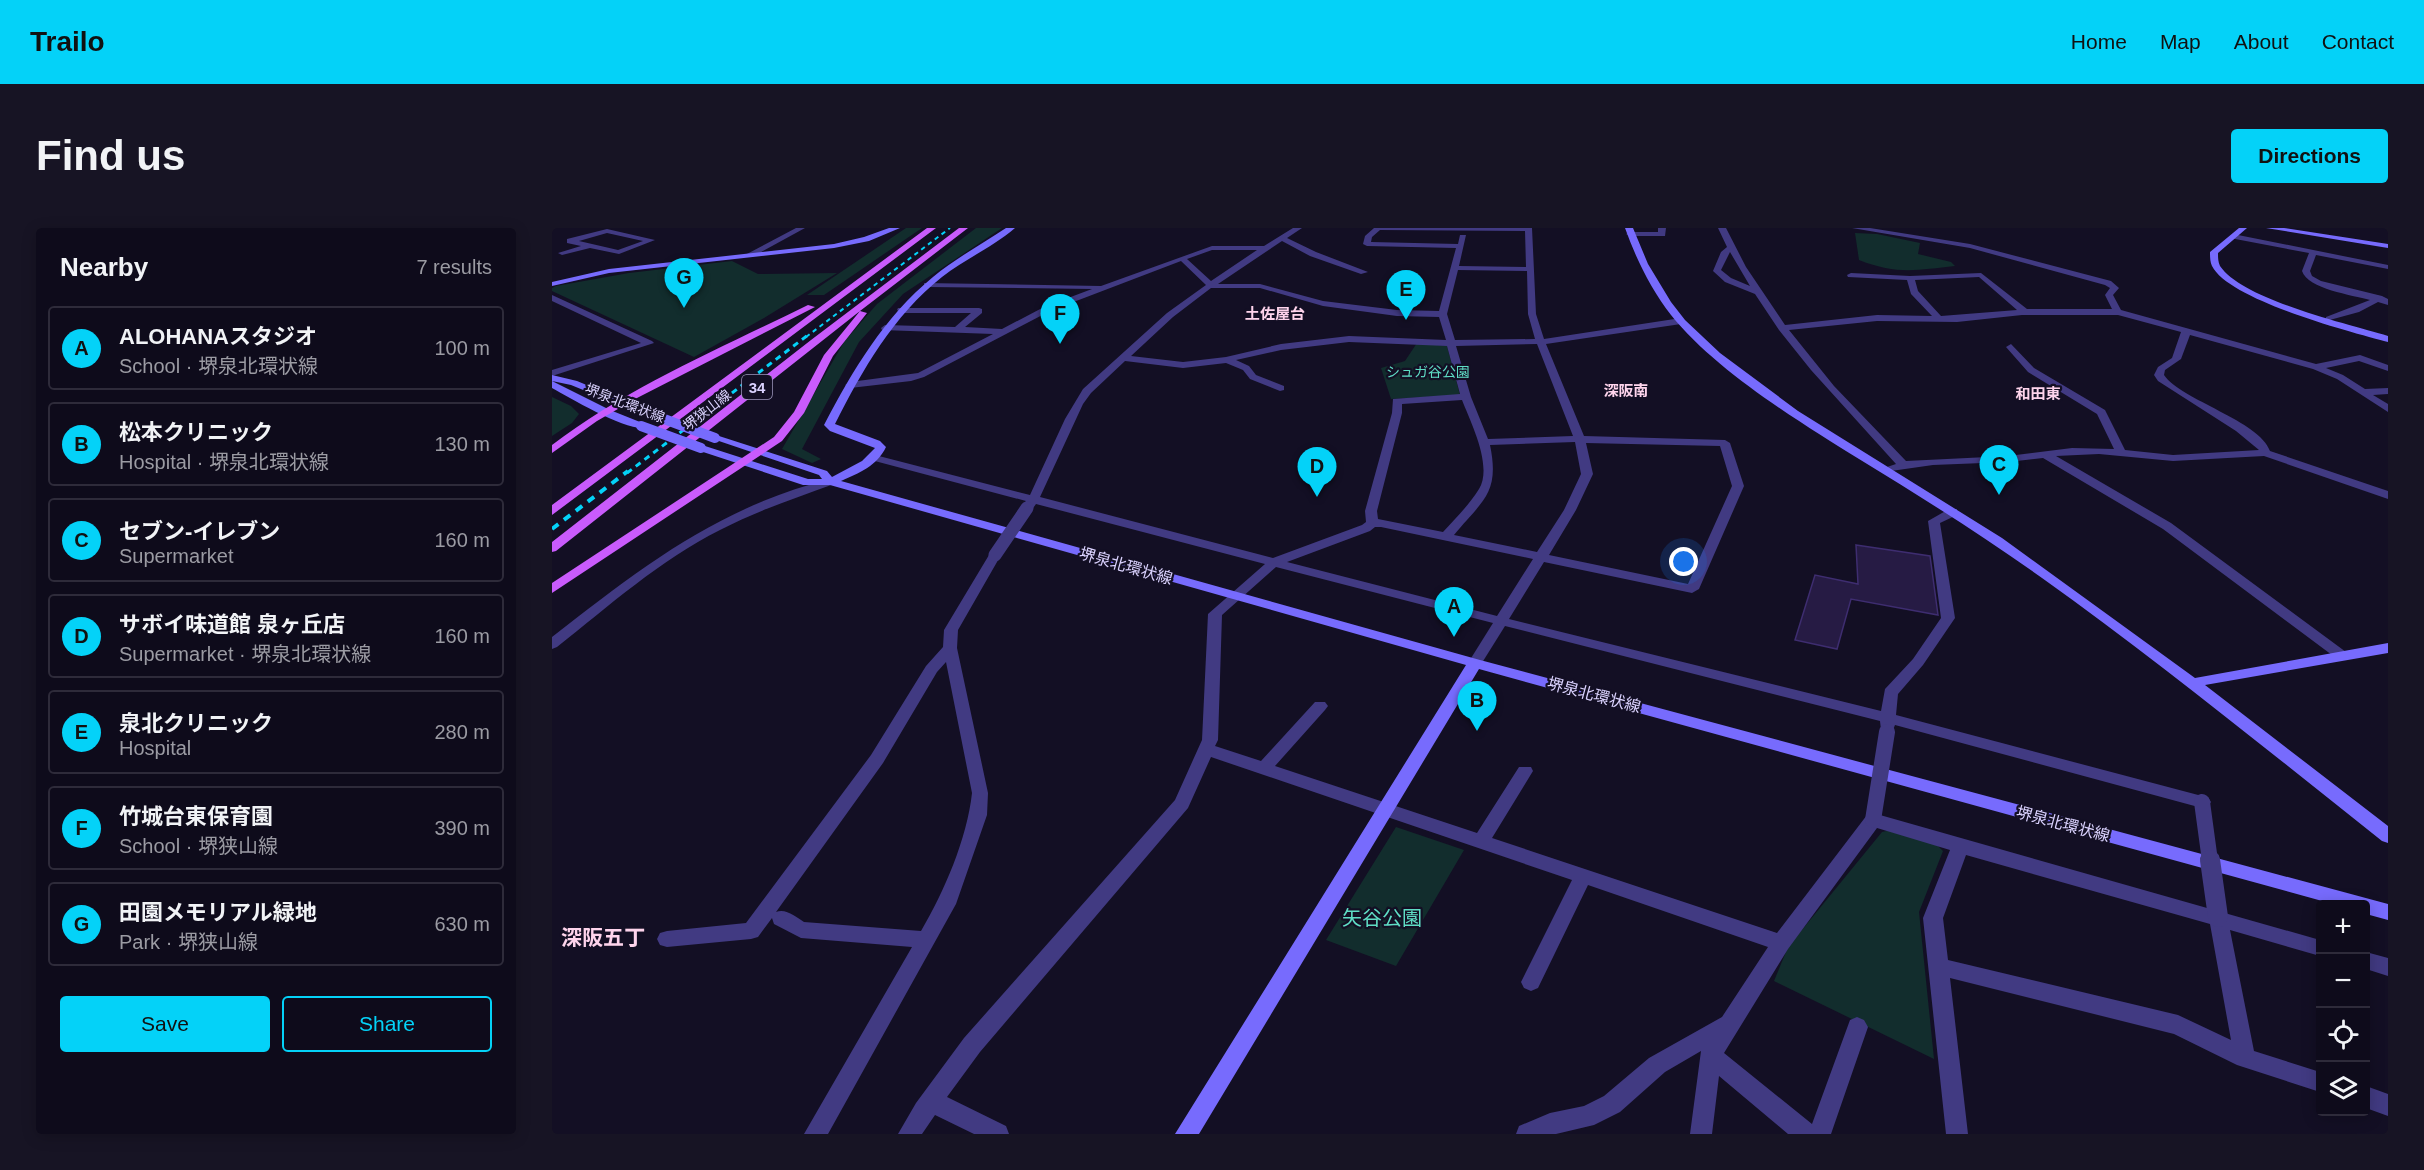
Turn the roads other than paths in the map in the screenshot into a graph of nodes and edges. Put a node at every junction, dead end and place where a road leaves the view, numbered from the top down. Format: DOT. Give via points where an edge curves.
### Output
graph roads {
  1 [pos="801,228"];
  2 [pos="896,228"];
  3 [pos="932,228"];
  4 [pos="964,228"];
  5 [pos="1011,228"];
  6 [pos="1298,228"];
  7 [pos="1662,228"];
  8 [pos="1722,228"];
  9 [pos="1856,228"];
  10 [pos="2243,228"];
  11 [pos="2270,228"];
  12 [pos="1464,229"];
  13 [pos="1629,231"];
  14 [pos="2233,236"];
  15 [pos="1281,238"];
  16 [pos="1367,244"];
  17 [pos="590,245"];
  18 [pos="1461,246"];
  19 [pos="2388,246"];
  20 [pos="1265,248"];
  21 [pos="1730,248"];
  22 [pos="552,250"];
  23 [pos="2313,252"];
  24 [pos="562,253"];
  25 [pos="1360,254"];
  26 [pos="749,255"];
  27 [pos="574,256"];
  28 [pos="1183,259"];
  29 [pos="918,262"];
  30 [pos="2388,267"];
  31 [pos="1455,268"];
  32 [pos="1529,270"];
  33 [pos="1364,272"];
  34 [pos="1851,275"];
  35 [pos="1910,278"];
  36 [pos="864,279"];
  37 [pos="552,284"];
  38 [pos="927,285"];
  39 [pos="1211,286"];
  40 [pos="1109,287"];
  41 [pos="2388,291"];
  42 [pos="1758,292"];
  43 [pos="552,298"];
  44 [pos="2376,299"];
  45 [pos="2388,302"];
  46 [pos="901,310"];
  47 [pos="2025,312"];
  48 [pos="2118,312"];
  49 [pos="1443,314"];
  50 [pos="1939,319"];
  51 [pos="2329,319"];
  52 [pos="1681,321"];
  53 [pos="885,328"];
  54 [pos="1782,328"];
  55 [pos="957,330"];
  56 [pos="1002,331"];
  57 [pos="2186,332"];
  58 [pos="2388,339"];
  59 [pos="1541,342"];
  60 [pos="1452,343"];
  61 [pos="2011,347"];
  62 [pos="1123,358"];
  63 [pos="1227,360"];
  64 [pos="2316,367"];
  65 [pos="2388,368"];
  66 [pos="552,373"];
  67 [pos="552,378"];
  68 [pos="552,384"];
  69 [pos="850,386"];
  70 [pos="1280,388"];
  71 [pos="2388,391"];
  72 [pos="2364,392"];
  73 [pos="1466,397"];
  74 [pos="622,402"];
  75 [pos="2388,409"];
  76 [pos="606,412"];
  77 [pos="1580,439"];
  78 [pos="1484,442"];
  79 [pos="552,450"];
  80 [pos="2121,453"];
  81 [pos="2265,453"];
  82 [pos="758,454"];
  83 [pos="2046,454"];
  84 [pos="875,458"];
  85 [pos="742,464"];
  86 [pos="1903,465"];
  87 [pos="1888,471"];
  88 [pos="830,482"];
  89 [pos="2388,495"];
  90 [pos="1030,504"];
  91 [pos="552,511"];
  92 [pos="1953,512"];
  93 [pos="1372,523"];
  94 [pos="1447,536"];
  95 [pos="552,548"];
  96 [pos="1539,557"];
  97 [pos="1274,562"];
  98 [pos="552,589"];
  99 [pos="1235,596"];
  100 [pos="1500,621"];
  101 [pos="552,645"];
  102 [pos="950,648"];
  103 [pos="2388,648"];
  104 [pos="2341,655"];
  105 [pos="1475,663"];
  106 [pos="2192,682"];
  107 [pos="1320,706"];
  108 [pos="1887,725"];
  109 [pos="1206,749"];
  110 [pos="1264,768"];
  111 [pos="1525,771"];
  112 [pos="1386,809"];
  113 [pos="1873,820"];
  114 [pos="2388,836"];
  115 [pos="1481,841"];
  116 [pos="1960,847"];
  117 [pos="1583,876"];
  118 [pos="2344,900"];
  119 [pos="2370,907"];
  120 [pos="2388,912"];
  121 [pos="2218,917"];
  122 [pos="781,918"];
  123 [pos="667,939"];
  124 [pos="927,940"];
  125 [pos="1781,944"];
  126 [pos="2316,947"];
  127 [pos="2370,962"];
  128 [pos="1940,967"];
  129 [pos="2388,967"];
  130 [pos="1531,982"];
  131 [pos="1730,1024"];
  132 [pos="1857,1027"];
  133 [pos="1710,1055"];
  134 [pos="2245,1058"];
  135 [pos="2316,1081"];
  136 [pos="2370,1098"];
  137 [pos="931,1101"];
  138 [pos="2388,1105"];
  139 [pos="815,1134"];
  140 [pos="909,1134"];
  141 [pos="998,1134"];
  142 [pos="1186,1134"];
  143 [pos="1527,1134"];
  144 [pos="1701,1134"];
  145 [pos="1806,1134"];
  146 [pos="1820,1134"];
  147 [pos="1957,1134"];
  1 -- 26 [label="street"];
  2 -- 26 [label="street" via="834,246"];
  3 -- 36 [label="main road, 堺狭山線 / 34"];
  4 -- 29 [label="main road, 堺狭山線 / 34"];
  5 -- 38 [label="street"];
  6 -- 15 [label="street"];
  7 -- 13 [label="street" via="1662,234"];
  8 -- 21 [label="street"];
  9 -- 48 [label="street" via="1970,246 2108,283 2115,288 2109,295"];
  10 -- 14 [label="street"];
  11 -- 19 [label="street"];
  12 -- 16 [label="street" via="1378,228"];
  12 -- 18 [label="street"];
  12 -- 32 [label="street" via="1529,229"];
  13 -- 52 [label="street" via="1660,291"];
  14 -- 23 [label="street"];
  14 -- 51 [label="street" via="2214,252 2215,265 2224,274 2249,291"];
  15 -- 20 [label="street"];
  15 -- 33 [label="street"];
  16 -- 18 [label="street"];
  16 -- 25 [label="street"];
  17 -- 17 [label="street" via="619,252 651,240 607,231 570,241"];
  17 -- 24 [label="street"];
  18 -- 31 [label="street"];
  20 -- 28 [label="street" via="1212,248"];
  20 -- 39 [label="street"];
  21 -- 42 [label="street"];
  21 -- 42 [label="street" via="1717,272"];
  22 -- 24 [label="street"];
  23 -- 30 [label="street"];
  23 -- 44 [label="street" via="2306,271 2308,277"];
  24 -- 27 [label="street"];
  26 -- 37 [label="street" via="609,272"];
  28 -- 39 [label="street"];
  28 -- 40 [label="street"];
  29 -- 82 [label="main road" via="851,326 830,355 792,425"];
  29 -- 95 [label="main road, 堺狭山線 / 34"];
  31 -- 32 [label="street"];
  31 -- 49 [label="street"];
  32 -- 59 [label="street" via="1532,314"];
  34 -- 35 [label="street"];
  35 -- 47 [label="street" via="1982,275"];
  35 -- 50 [label="street" via="1914,292"];
  36 -- 74 [label="main road"];
  36 -- 91 [label="main road, 堺狭山線 / 34"];
  38 -- 40 [label="street"];
  38 -- 46 [label="street"];
  39 -- 49 [label="street" via="1260,286 1323,303 1397,313"];
  39 -- 62 [label="street" via="1170,315"];
  40 -- 56 [label="street" via="1047,309"];
  41 -- 44 [label="street"];
  42 -- 54 [label="street"];
  43 -- 66 [label="street" via="648,343"];
  44 -- 45 [label="street"];
  44 -- 51 [label="street"];
  46 -- 53 [label="street"];
  46 -- 55 [label="street" via="979,311"];
  47 -- 48 [label="street"];
  47 -- 50 [label="street"];
  48 -- 57 [label="street"];
  49 -- 60 [label="street"];
  50 -- 54 [label="street" via="1877,318"];
  51 -- 58 [label="street"];
  52 -- 59 [label="street"];
  52 -- 87 [label="street" via="1754,384"];
  53 -- 55 [label="street"];
  53 -- 69 [label="street"];
  54 -- 86 [label="street" via="1841,402"];
  55 -- 56 [label="street"];
  56 -- 69 [label="street" via="921,375"];
  57 -- 64 [label="street"];
  57 -- 81 [label="street" via="2176,359 2159,375 2230,420 2256,440"];
  59 -- 60 [label="street"];
  59 -- 77 [label="street"];
  60 -- 63 [label="street" via="1348,339 1253,352"];
  60 -- 73 [label="street"];
  61 -- 80 [label="street" via="2031,370 2101,412"];
  62 -- 63 [label="street" via="1170,365"];
  62 -- 90 [label="street" via="1076,405"];
  63 -- 70 [label="street"];
  64 -- 65 [label="street" via="2360,357"];
  64 -- 72 [label="street"];
  67 -- 74 [label="street, 堺泉北環状線"];
  68 -- 76 [label="street, 堺泉北環状線"];
  69 -- 84 [label="street" via="829,425 876,443 881,447"];
  71 -- 72 [label="street"];
  72 -- 75 [label="street"];
  73 -- 78 [label="street"];
  73 -- 93 [label="street" via="1397,401 1371,511"];
  74 -- 76 [label="main road"];
  74 -- 82 [label="street, 堺泉北環状線, bridge"];
  76 -- 79 [label="main road"];
  76 -- 85 [label="street, 堺泉北環状線, bridge"];
  77 -- 78 [label="street"];
  77 -- 96 [label="street" via="1587,474 1570,510"];
  77 -- 96 [label="street" via="1725,442 1738,486 1692,589"];
  78 -- 94 [label="street" via="1489,467 1486,488"];
  80 -- 81 [label="street" via="2185,458"];
  80 -- 83 [label="street"];
  81 -- 89 [label="street"];
  82 -- 85 [label="main road"];
  82 -- 88 [label="street, 堺泉北環状線" via="823,473"];
  83 -- 86 [label="street"];
  83 -- 104 [label="street" via="2167,526"];
  84 -- 88 [label="street"];
  84 -- 90 [label="street"];
  85 -- 88 [label="street, 堺泉北環状線" via="807,483"];
  85 -- 98 [label="main road"];
  86 -- 87 [label="street"];
  87 -- 92 [label="street"];
  88 -- 99 [label="street, 堺泉北環状線"];
  88 -- 101 [label="street" via="775,501 700,535"];
  90 -- 97 [label="street"];
  90 -- 102 [label="street, bridge" via="951,630"];
  92 -- 106 [label="street"];
  92 -- 108 [label="street" via="1934,521 1948,618 1918,662 1890,693"];
  93 -- 94 [label="street"];
  93 -- 97 [label="street"];
  94 -- 96 [label="street"];
  96 -- 100 [label="street"];
  97 -- 99 [label="street"];
  97 -- 100 [label="street"];
  99 -- 105 [label="street, 堺泉北環状線"];
  99 -- 109 [label="street" via="1215,614 1210,740"];
  100 -- 105 [label="street"];
  100 -- 108 [label="street" via="1594,643"];
  102 -- 123 [label="street" via="931,669 877,759 752,931"];
  102 -- 124 [label="street" via="980,793 978,815 947,904"];
  103 -- 104 [label="street"];
  104 -- 106 [label="street"];
  105 -- 112 [label="street"];
  105 -- 118 [label="street, 堺泉北環状線"];
  106 -- 114 [label="street"];
  107 -- 110 [label="street"];
  108 -- 113 [label="street, bridge"];
  108 -- 121 [label="street, bridge" via="2202,802"];
  109 -- 110 [label="street"];
  109 -- 137 [label="street" via="1182,803 972,1046"];
  110 -- 112 [label="street"];
  111 -- 115 [label="street"];
  112 -- 115 [label="street"];
  112 -- 142 [label="street"];
  113 -- 116 [label="street"];
  113 -- 125 [label="street"];
  115 -- 117 [label="street"];
  116 -- 121 [label="street"];
  116 -- 128 [label="street" via="1933,918"];
  117 -- 125 [label="street"];
  117 -- 130 [label="street"];
  119 -- 120 [label="street"];
  121 -- 126 [label="street"];
  121 -- 134 [label="street"];
  122 -- 124 [label="street" via="801,930"];
  124 -- 139 [label="street"];
  125 -- 131 [label="street"];
  127 -- 129 [label="street"];
  128 -- 134 [label="street" via="2178,1025"];
  128 -- 147 [label="street"];
  131 -- 133 [label="street"];
  131 -- 143 [label="street" via="1657,1065 1612,1104 1586,1117 1550,1124"];
  132 -- 146 [label="street"];
  133 -- 144 [label="street"];
  133 -- 145 [label="street"];
  134 -- 135 [label="street"];
  136 -- 138 [label="street"];
  137 -- 140 [label="street"];
  137 -- 141 [label="street"];
}
